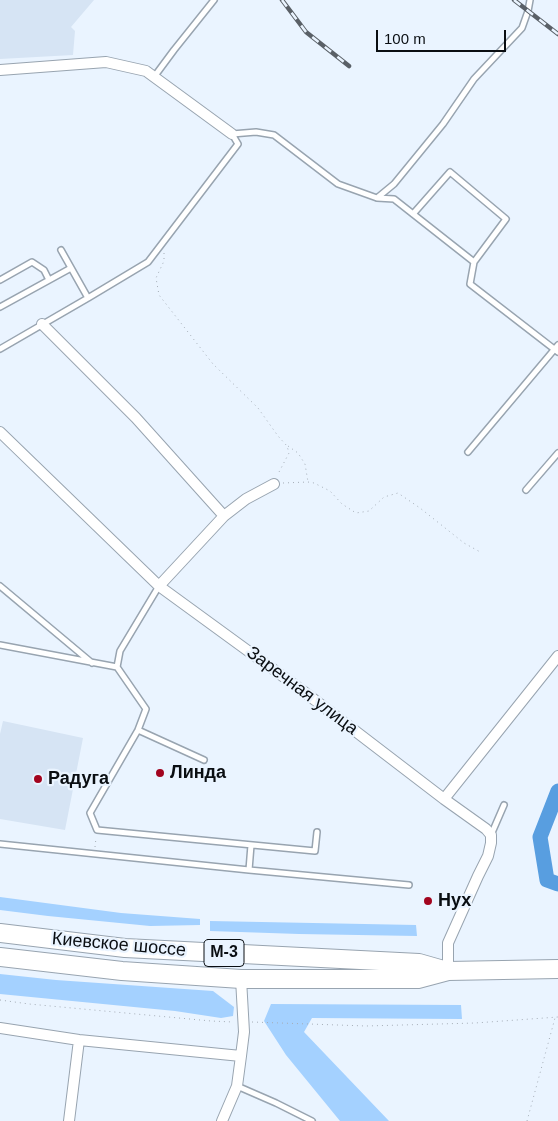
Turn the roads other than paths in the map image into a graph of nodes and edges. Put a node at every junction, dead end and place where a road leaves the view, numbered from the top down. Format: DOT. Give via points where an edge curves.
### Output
graph roads {
  1 [pos="214,0"];
  2 [pos="530,0"];
  3 [pos="0,70"];
  4 [pos="154,77"];
  5 [pos="232,134"];
  6 [pos="377,198"];
  7 [pos="413,214"];
  8 [pos="61,250"];
  9 [pos="474,262"];
  10 [pos="71,268"];
  11 [pos="0,280"];
  12 [pos="49,280"];
  13 [pos="88,298"];
  14 [pos="0,307"];
  15 [pos="42,324"];
  16 [pos="0,349"];
  17 [pos="557,349"];
  18 [pos="0,432"];
  19 [pos="468,452"];
  20 [pos="558,453"];
  21 [pos="274,484"];
  22 [pos="526,490"];
  23 [pos="224,516"];
  24 [pos="0,586"];
  25 [pos="158,586"];
  26 [pos="0,645"];
  27 [pos="558,656"];
  28 [pos="92,663"];
  29 [pos="117,667"];
  30 [pos="138,730"];
  31 [pos="204,760"];
  32 [pos="444,799"];
  33 [pos="504,805"];
  34 [pos="317,832"];
  35 [pos="491,836"];
  36 [pos="0,844"];
  37 [pos="251,844"];
  38 [pos="249,870"];
  39 [pos="409,885"];
  40 [pos="0,933"];
  41 [pos="0,957"];
  42 [pos="558,969"];
  43 [pos="448,972"];
  44 [pos="241,979"];
  45 [pos="0,1028"];
  46 [pos="79,1040"];
  47 [pos="241,1056"];
  48 [pos="236,1086"];
  49 [pos="69,1121"];
  50 [pos="222,1121"];
  51 [pos="312,1121"];
  1 -- 4 [label="lane"];
  2 -- 6 [label="lane" via="522,28 474,79 443,124 394,184"];
  3 -- 4 [label="street" via="106,62 146,71"];
  4 -- 5 [label="street"];
  5 -- 6 [label="lane" via="256,132 274,135 338,184"];
  5 -- 13 [label="lane" via="238,144 148,262"];
  6 -- 7 [label="lane" via="394,199"];
  7 -- 9 [label="lane"];
  7 -- 9 [label="lane" via="450,172 506,219"];
  8 -- 10 [label="lane"];
  9 -- 17 [label="lane" via="470,284"];
  10 -- 12 [label="lane"];
  10 -- 13 [label="lane"];
  11 -- 12 [label="lane" via="32,262 44,270"];
  12 -- 14 [label="lane"];
  13 -- 15 [label="lane"];
  15 -- 16 [label="lane"];
  15 -- 23 [label="street" via="136,418"];
  17 -- 19 [label="lane"];
  18 -- 25 [label="street, Заречная улица"];
  20 -- 22 [label="lane"];
  21 -- 23 [label="street" via="246,498"];
  23 -- 25 [label="street"];
  24 -- 28 [label="lane"];
  25 -- 29 [label="lane" via="120,651"];
  25 -- 32 [label="street, Заречная улица"];
  26 -- 28 [label="lane"];
  27 -- 32 [label="street"];
  28 -- 29 [label="lane"];
  29 -- 30 [label="lane" via="146,709"];
  30 -- 31 [label="lane"];
  30 -- 37 [label="lane" via="90,813 97,830"];
  32 -- 35 [label="street, Заречная улица"];
  33 -- 35 [label="lane"];
  34 -- 37 [label="lane" via="316,851"];
  35 -- 43 [label="street" via="488,856 448,943"];
  36 -- 38 [label="lane"];
  37 -- 38 [label="lane"];
  38 -- 39 [label="lane"];
  40 -- 43 [label="highway, Киевское шоссе / М-3" via="125,948 419,963"];
  41 -- 44 [label="highway, Киевское шоссе / М-3" via="122,971"];
  42 -- 43 [label="highway, Киевское шоссе / М-3"];
  43 -- 44 [label="highway, Киевское шоссе / М-3" via="418,979"];
  44 -- 47 [label="street" via="244,1032"];
  45 -- 46 [label="street"];
  46 -- 47 [label="street"];
  46 -- 49 [label="street"];
  47 -- 48 [label="street"];
  48 -- 50 [label="street"];
  48 -- 51 [label="lane"];
}
